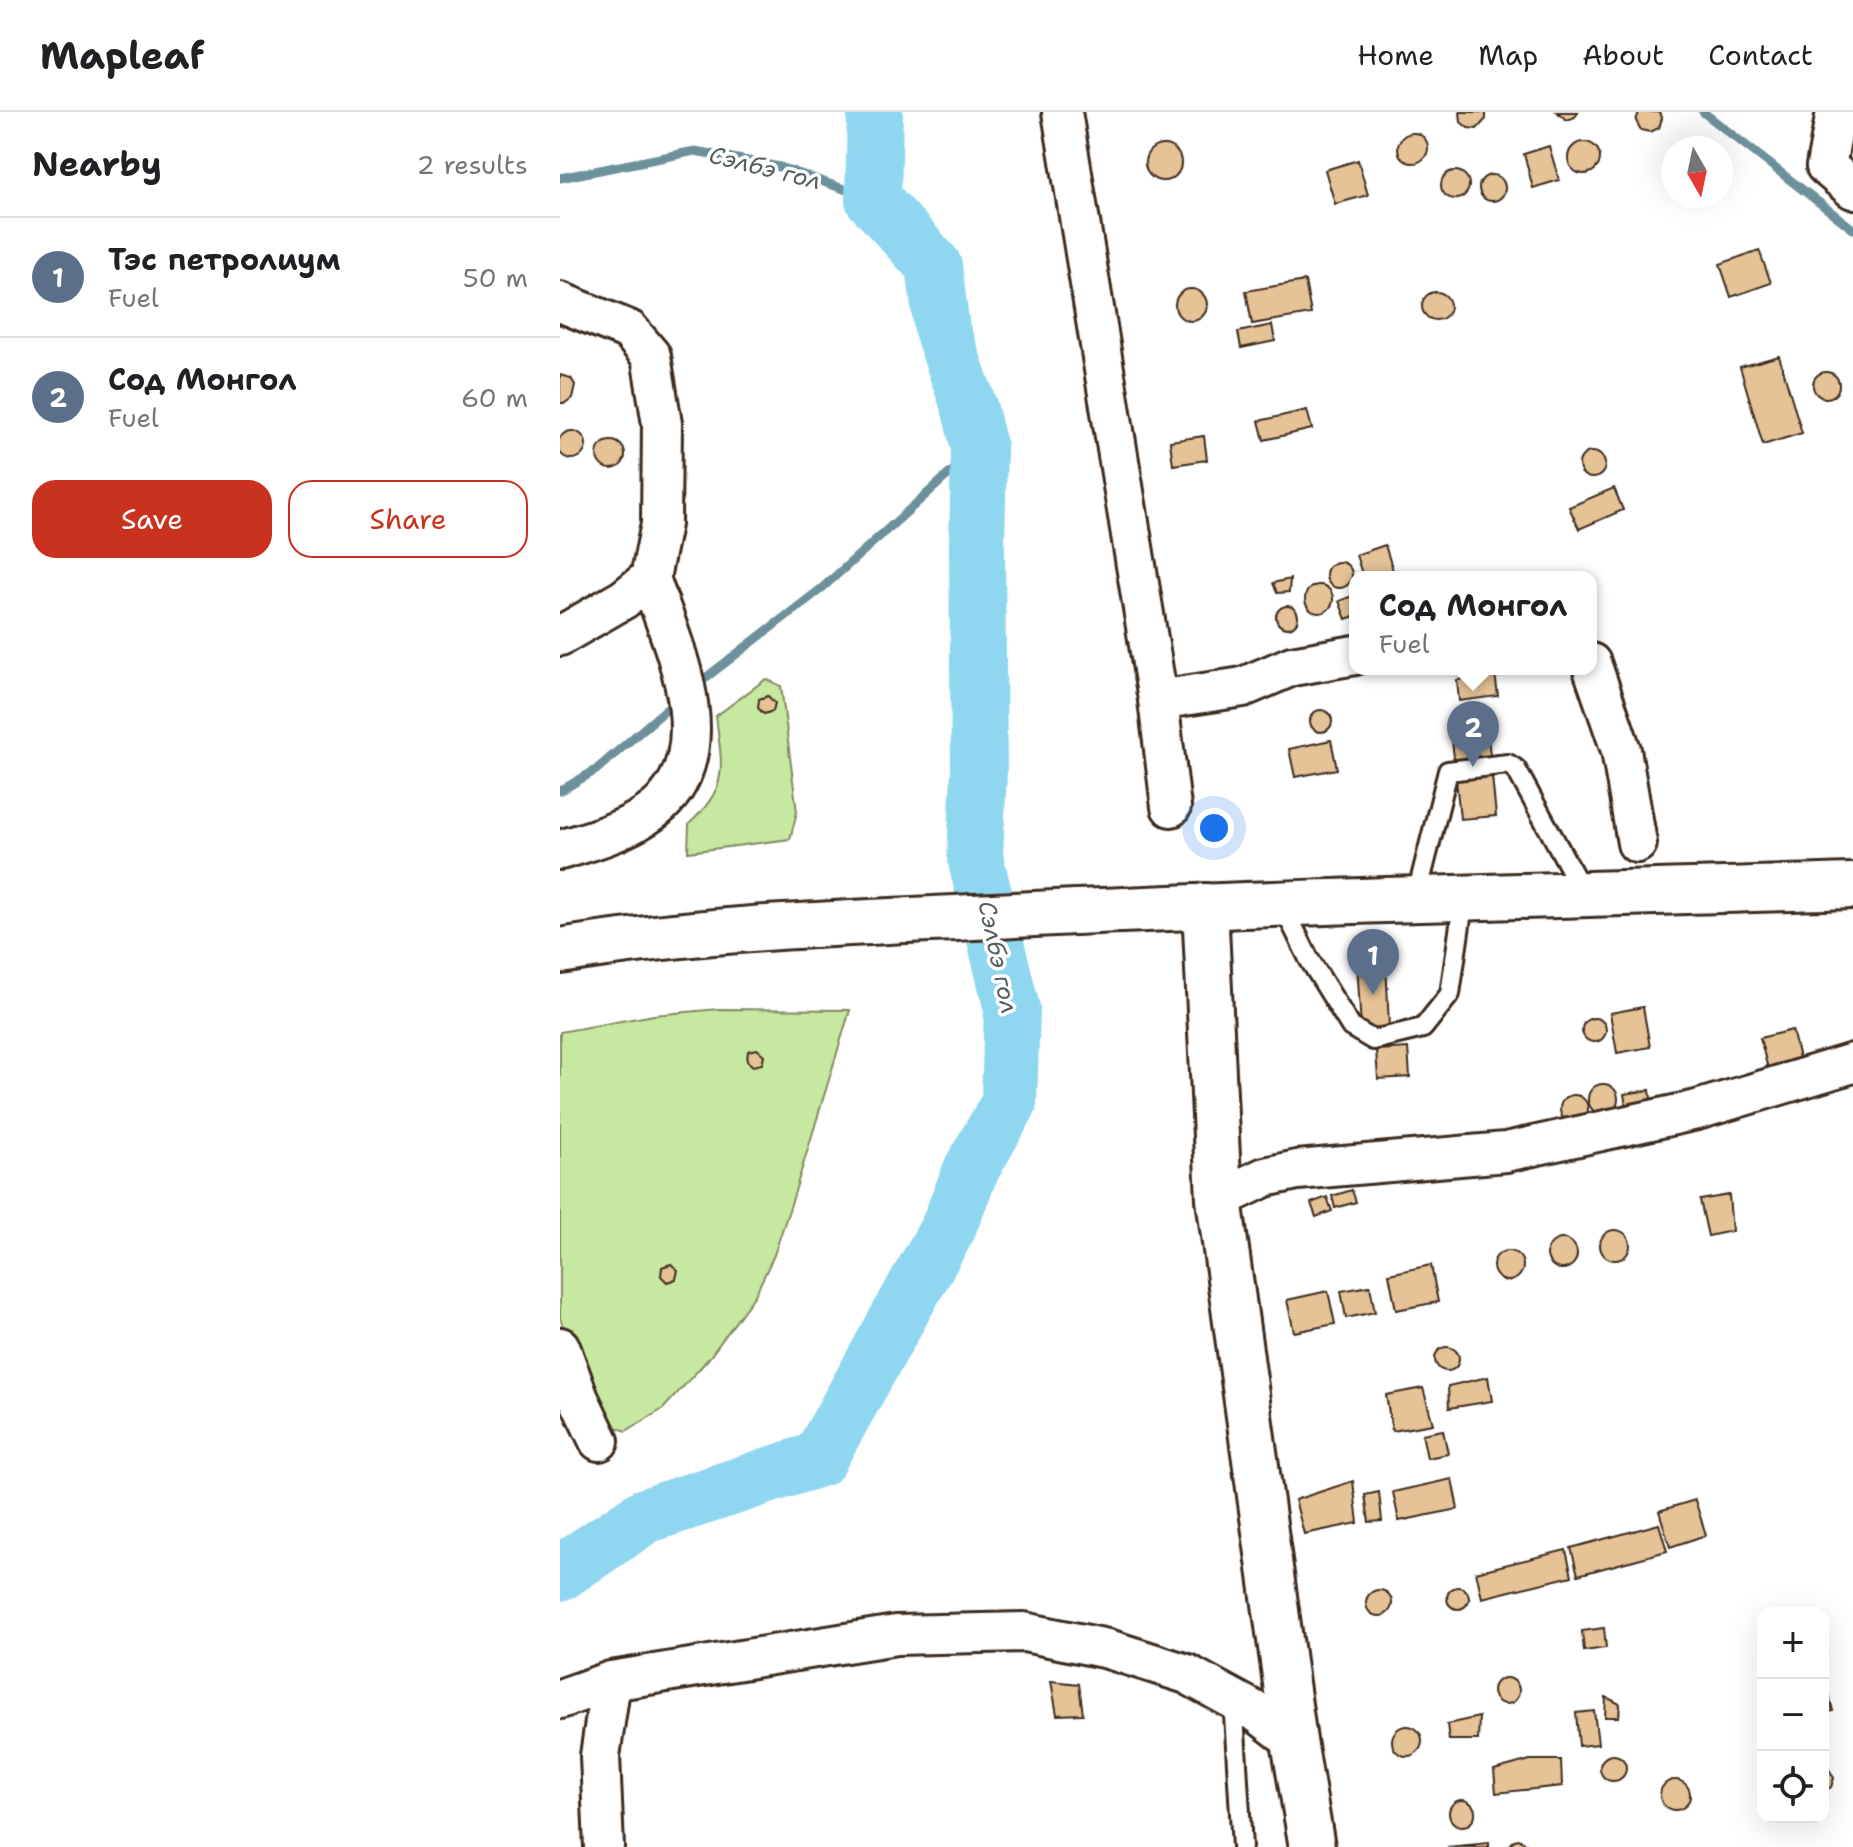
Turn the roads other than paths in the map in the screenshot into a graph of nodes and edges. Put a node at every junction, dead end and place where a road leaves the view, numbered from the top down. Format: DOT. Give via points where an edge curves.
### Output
graph roads {
  1 [pos="1062,112"];
  2 [pos="1836,112"];
  3 [pos="1853,189"];
  4 [pos="560,302"];
  5 [pos="650,578"];
  6 [pos="560,636"];
  7 [pos="1349,656"];
  8 [pos="1595,675"];
  9 [pos="1158,700"];
  10 [pos="1171,807"];
  11 [pos="1637,843"];
  12 [pos="560,850"];
  13 [pos="1853,886"];
  14 [pos="1585,894"];
  15 [pos="1464,897"];
  16 [pos="1416,898"];
  17 [pos="1281,903"];
  18 [pos="1205,906"];
  19 [pos="560,951"];
  20 [pos="1853,1063"];
  21 [pos="1219,1199"];
  22 [pos="560,1347"];
  23 [pos="599,1441"];
  24 [pos="611,1681"];
  25 [pos="1233,1698"];
  26 [pos="560,1699"];
  27 [pos="1294,1741"];
  28 [pos="604,1847"];
  29 [pos="1242,1847"];
  30 [pos="1312,1847"];
  1 -- 9 [label="street"];
  2 -- 3 [label="street" via="1826,166"];
  4 -- 5 [label="street" via="629,330 651,356 662,424 661,524"];
  5 -- 6 [label="street"];
  5 -- 12 [label="street" via="680,667 692,725 681,775 664,802 620,829"];
  7 -- 9 [label="street" via="1292,666 1243,687"];
  8 -- 11 [label="street" via="1621,750"];
  9 -- 10 [label="street"];
  13 -- 14 [label="main road"];
  14 -- 15 [label="main road"];
  14 -- 16 [label="lane" via="1516,769 1508,764 1448,771"];
  15 -- 16 [label="main road"];
  15 -- 17 [label="lane" via="1450,994 1423,1028 1373,1040 1351,1027"];
  16 -- 17 [label="main road"];
  17 -- 18 [label="main road"];
  18 -- 19 [label="main road" via="809,925"];
  18 -- 21 [label="main road"];
  20 -- 21 [label="street" via="1697,1110 1506,1152 1297,1170 1265,1177"];
  21 -- 27 [label="main road"];
  22 -- 23 [label="street"];
  24 -- 25 [label="street" via="896,1635 1024,1632 1122,1653 1187,1674"];
  24 -- 26 [label="street"];
  24 -- 28 [label="street" via="600,1756"];
  25 -- 27 [label="street"];
  25 -- 29 [label="lane"];
  27 -- 30 [label="main road"];
}
